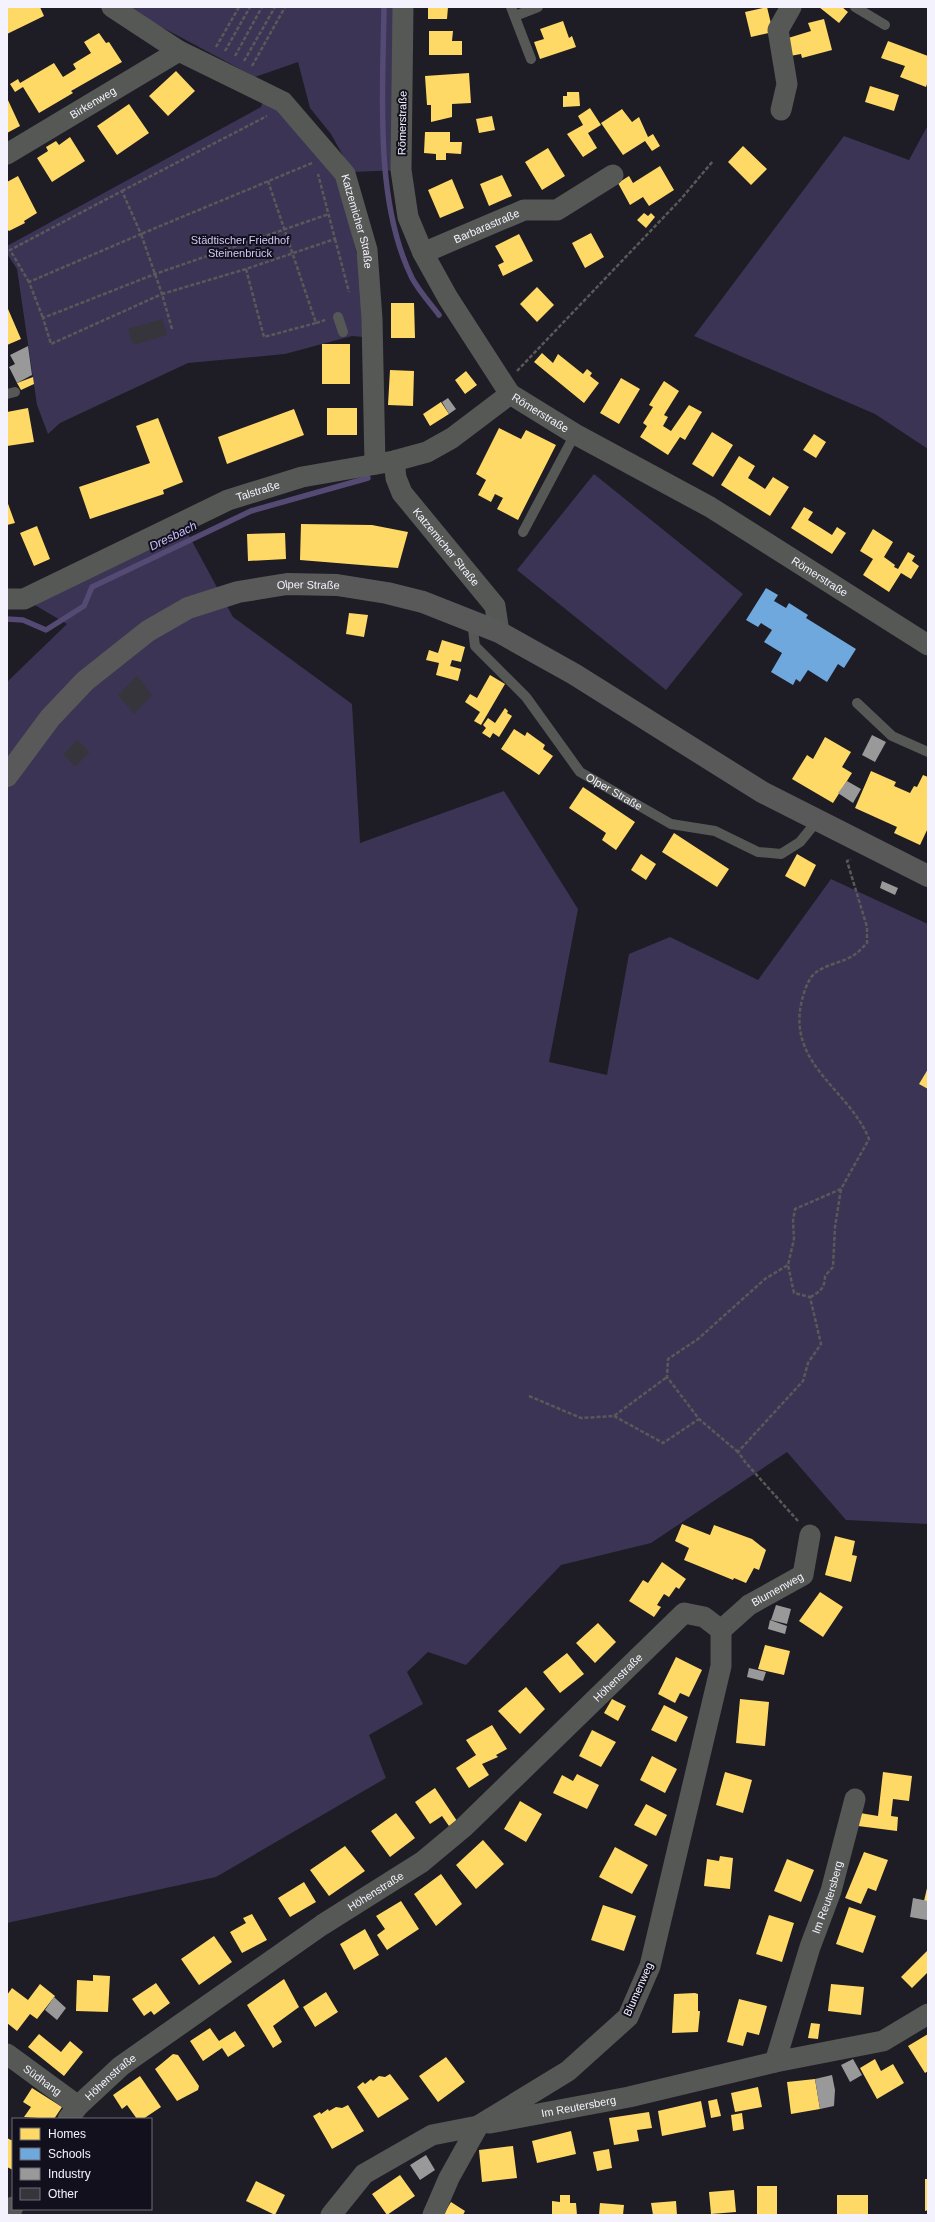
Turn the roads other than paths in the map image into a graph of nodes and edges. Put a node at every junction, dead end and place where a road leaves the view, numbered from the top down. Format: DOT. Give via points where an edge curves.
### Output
graph roads {
  1 [pos="403,7"];
  2 [pos="538,7"];
  3 [pos="791,7"];
  4 [pos="855,7"];
  5 [pos="116,8"];
  6 [pos="513,11"];
  7 [pos="885,25"];
  8 [pos="179,51"];
  9 [pos="531,59"];
  10 [pos="781,110"];
  11 [pos="7,154"];
  12 [pos="613,174"];
  13 [pos="423,253"];
  14 [pos="338,317"];
  15 [pos="343,332"];
  16 [pos="506,390"];
  17 [pos="575,434"];
  18 [pos="385,462"];
  19 [pos="523,532"];
  20 [pos="7,599"];
  21 [pos="472,620"];
  22 [pos="499,632"];
  23 [pos="928,645"];
  24 [pos="857,703"];
  25 [pos="928,752"];
  26 [pos="7,776"];
  27 [pos="817,821"];
  28 [pos="928,876"];
  29 [pos="810,1535"];
  30 [pos="721,1630"];
  31 [pos="855,1799"];
  32 [pos="928,2014"];
  33 [pos="7,2054"];
  34 [pos="775,2062"];
  35 [pos="73,2112"];
  36 [pos="478,2126"];
  37 [pos="331,2215"];
  38 [pos="432,2215"];
  1 -- 13 [label="street, Römerstraße" via="401,170 408,216"];
  2 -- 6 [label="lane"];
  3 -- 10 [label="street" via="778,30 787,84"];
  4 -- 7 [label="lane"];
  5 -- 8 [label="street, Katzemicher Straße"];
  6 -- 9 [label="lane"];
  8 -- 11 [label="street, Birkenweg"];
  8 -- 18 [label="street, Katzemicher Straße" via="283,102 345,174 367,250"];
  12 -- 13 [label="street, Barbarastraße" via="557,210 524,210"];
  13 -- 16 [label="street, Römerstraße"];
  14 -- 15 [label="lane"];
  16 -- 17 [label="street, Römerstraße"];
  16 -- 18 [label="street, Talstraße" via="452,438 426,452"];
  17 -- 19 [label="lane"];
  17 -- 23 [label="street, Römerstraße" via="710,507"];
  18 -- 20 [label="street, Talstraße" via="302,477 228,500 24,599"];
  18 -- 22 [label="street, Katzemicher Straße" via="402,493 495,606"];
  21 -- 22 [label="main road, Olper Straße"];
  21 -- 26 [label="main road, Olper Straße" via="424,602 387,592 337,585 287,584 238,592 188,608 148,631 85,681 50,718"];
  21 -- 27 [label="lane, Olper Straße" via="475,646 526,696 580,772 671,824 715,831 758,852 780,854 800,842"];
  22 -- 27 [label="main road, Olper Straße" via="574,674 762,792"];
  24 -- 25 [label="lane" via="892,736"];
  27 -- 28 [label="main road, Olper Straße"];
  29 -- 30 [label="street, Blumenweg" via="803,1575 750,1605"];
  30 -- 35 [label="street, Höhenstraße" via="704,1617 684,1614 464,1827 422,1862 322,1925 127,2061"];
  30 -- 36 [label="street, Blumenweg" via="721,1666 683,1832 650,1966 628,2017 568,2072"];
  31 -- 34 [label="street, Im Reutersberg" via="831,1891 810,1947"];
  32 -- 34 [label="street, Im Reutersberg" via="883,2041"];
  33 -- 35 [label="street, Südhang"];
  34 -- 36 [label="street, Im Reutersberg" via="629,2097"];
  36 -- 37 [label="street, Blumenweg" via="432,2135 364,2174"];
  36 -- 38 [label="street"];
}
